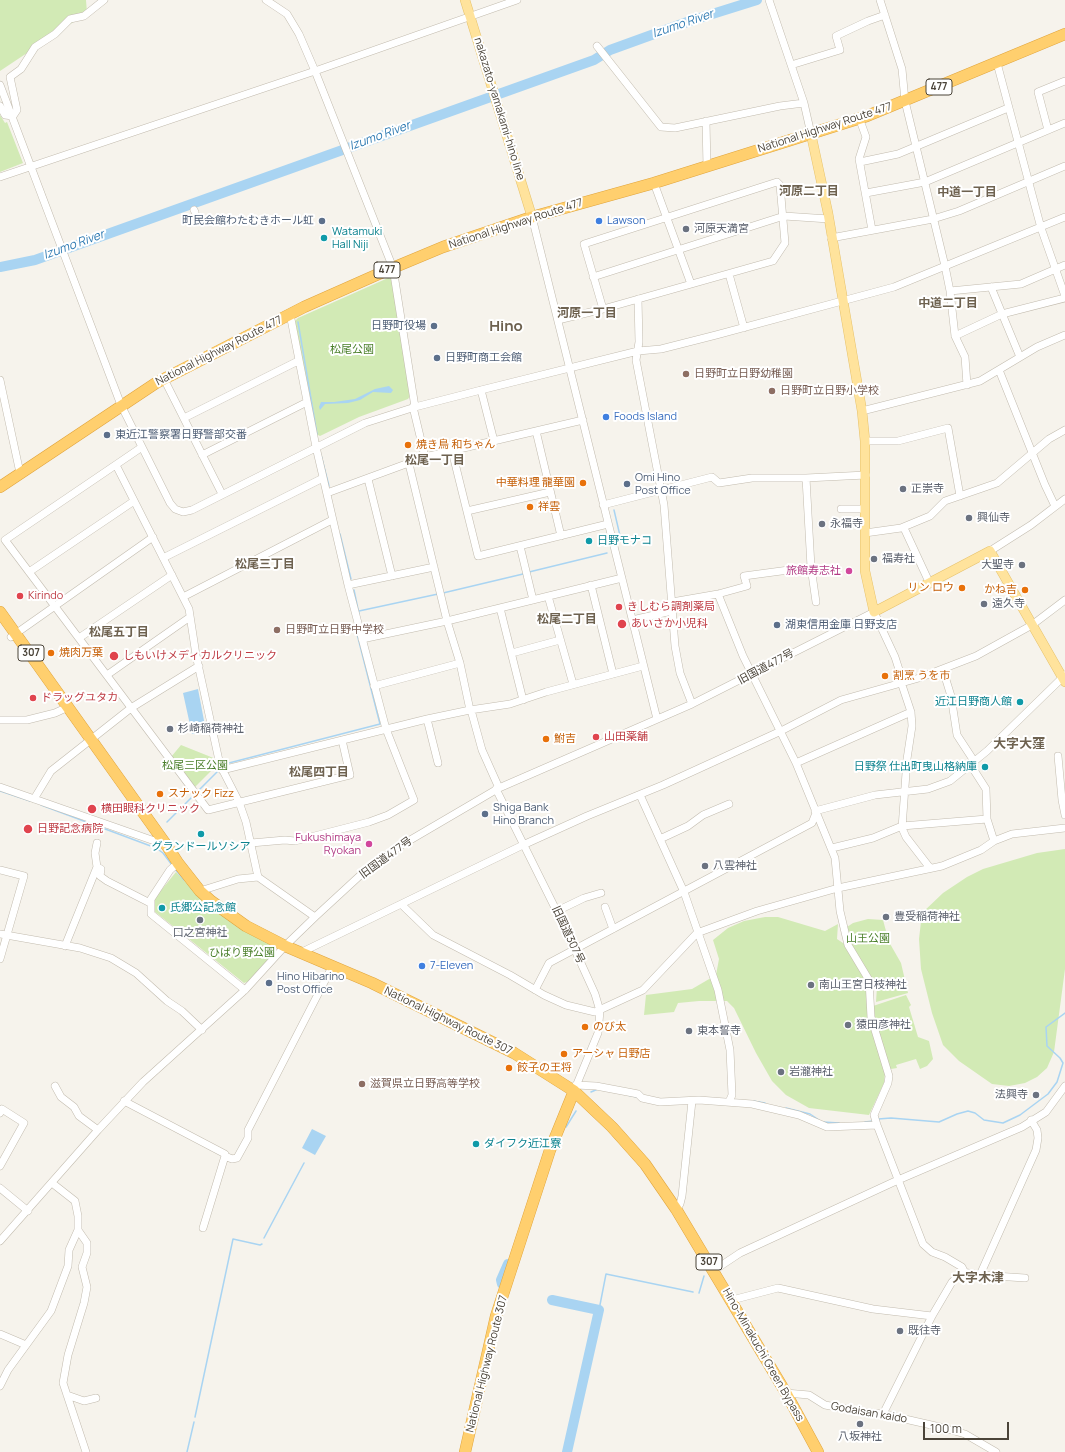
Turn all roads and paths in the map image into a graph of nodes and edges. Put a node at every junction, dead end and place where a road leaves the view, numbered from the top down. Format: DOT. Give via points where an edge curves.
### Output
graph roads {
  1 [pos="104,0"];
  2 [pos="266,0"];
  3 [pos="465,0"];
  4 [pos="517,0"];
  5 [pos="769,0"];
  6 [pos="880,0"];
  7 [pos="885,15"];
  8 [pos="470,17"];
  9 [pos="1065,34"];
  10 [pos="597,46"];
  11 [pos="997,62"];
  12 [pos="791,65"];
  13 [pos="315,71"];
  14 [pos="1065,80"];
  15 [pos="0,85"];
  16 [pos="906,101"];
  17 [pos="804,103"];
  18 [pos="0,106"];
  19 [pos="1008,108"];
  20 [pos="13,116"];
  21 [pos="706,121"];
  22 [pos="1065,123"];
  23 [pos="861,124"];
  24 [pos="1048,130"];
  25 [pos="811,134"];
  26 [pos="1018,143"];
  27 [pos="917,146"];
  28 [pos="860,162"];
  29 [pos="31,166"];
  30 [pos="1065,166"];
  31 [pos="707,167"];
  32 [pos="0,177"];
  33 [pos="1028,181"];
  34 [pos="925,182"];
  35 [pos="654,183"];
  36 [pos="866,193"];
  37 [pos="784,216"];
  38 [pos="532,217"];
  39 [pos="1065,217"];
  40 [pos="667,218"];
  41 [pos="828,219"];
  42 [pos="934,219"];
  43 [pos="1041,228"];
  44 [pos="872,230"];
  45 [pos="831,238"];
  46 [pos="678,250"];
  47 [pos="1065,265"];
  48 [pos="945,266"];
  49 [pos="393,268"];
  50 [pos="1055,269"];
  51 [pos="729,274"];
  52 [pos="593,277"];
  53 [pos="691,284"];
  54 [pos="990,287"];
  55 [pos="950,291"];
  56 [pos="1065,297"];
  57 [pos="638,299"];
  58 [pos="842,302"];
  59 [pos="603,309"];
  60 [pos="290,314"];
  61 [pos="1002,314"];
  62 [pos="558,320"];
  63 [pos="744,328"];
  64 [pos="1065,335"];
  65 [pos="955,336"];
  66 [pos="638,351"];
  67 [pos="1020,357"];
  68 [pos="298,361"];
  69 [pos="570,368"];
  70 [pos="999,370"];
  71 [pos="164,379"];
  72 [pos="0,380"];
  73 [pos="967,385"];
  74 [pos="481,390"];
  75 [pos="307,402"];
  76 [pos="121,405"];
  77 [pos="414,407"];
  78 [pos="862,410"];
  79 [pos="184,418"];
  80 [pos="583,420"];
  81 [pos="1065,430"];
  82 [pos="536,431"];
  83 [pos="494,441"];
  84 [pos="865,441"];
  85 [pos="142,447"];
  86 [pos="316,447"];
  87 [pos="452,451"];
  88 [pos="1032,452"];
  89 [pos="202,454"];
  90 [pos="425,457"];
  91 [pos="116,464"];
  92 [pos="409,464"];
  93 [pos="20,473"];
  94 [pos="866,475"];
  95 [pos="322,478"];
  96 [pos="806,478"];
  97 [pos="368,479"];
  98 [pos="0,487"];
  99 [pos="661,491"];
  100 [pos="550,492"];
  101 [pos="327,493"];
  102 [pos="222,494"];
  103 [pos="960,496"];
  104 [pos="1065,499"];
  105 [pos="134,500"];
  106 [pos="604,505"];
  107 [pos="1056,506"];
  108 [pos="841,509"];
  109 [pos="865,509"];
  110 [pos="467,511"];
  111 [pos="332,520"];
  112 [pos="608,524"];
  113 [pos="904,528"];
  114 [pos="865,533"];
  115 [pos="561,536"];
  116 [pos="153,537"];
  117 [pos="520,546"];
  118 [pos="990,551"];
  119 [pos="163,558"];
  120 [pos="434,567"];
  121 [pos="811,567"];
  122 [pos="29,572"];
  123 [pos="172,575"];
  124 [pos="392,576"];
  125 [pos="622,578"];
  126 [pos="930,584"];
  127 [pos="348,585"];
  128 [pos="591,586"];
  129 [pos="718,594"];
  130 [pos="548,596"];
  131 [pos="183,598"];
  132 [pos="533,600"];
  133 [pos="1065,600"];
  134 [pos="672,602"];
  135 [pos="816,602"];
  136 [pos="54,605"];
  137 [pos="500,608"];
  138 [pos="672,611"];
  139 [pos="0,612"];
  140 [pos="874,612"];
  141 [pos="190,617"];
  142 [pos="447,620"];
  143 [pos="632,620"];
  144 [pos="0,623"];
  145 [pos="1032,625"];
  146 [pos="13,635"];
  147 [pos="79,638"];
  148 [pos="362,639"];
  149 [pos="560,640"];
  150 [pos="512,652"];
  151 [pos="460,663"];
  152 [pos="199,666"];
  153 [pos="643,666"];
  154 [pos="942,670"];
  155 [pos="107,674"];
  156 [pos="613,674"];
  157 [pos="752,675"];
  158 [pos="1064,678"];
  159 [pos="902,682"];
  160 [pos="573,684"];
  161 [pos="374,686"];
  162 [pos="523,700"];
  163 [pos="692,704"];
  164 [pos="68,707"];
  165 [pos="131,708"];
  166 [pos="471,710"];
  167 [pos="911,712"];
  168 [pos="427,719"];
  169 [pos="656,719"];
  170 [pos="0,720"];
  171 [pos="386,728"];
  172 [pos="781,731"];
  173 [pos="92,739"];
  174 [pos="342,740"];
  175 [pos="1058,756"];
  176 [pos="438,763"];
  177 [pos="796,763"];
  178 [pos="972,763"];
  179 [pos="222,770"];
  180 [pos="0,787"];
  181 [pos="498,788"];
  182 [pos="904,791"];
  183 [pos="640,795"];
  184 [pos="34,798"];
  185 [pos="239,802"];
  186 [pos="728,804"];
  187 [pos="816,812"];
  188 [pos="1065,815"];
  189 [pos="987,819"];
  190 [pos="902,826"];
  191 [pos="1065,828"];
  192 [pos="660,839"];
  193 [pos="994,841"];
  194 [pos="97,843"];
  195 [pos="251,843"];
  196 [pos="523,845"];
  197 [pos="168,846"];
  198 [pos="832,848"];
  199 [pos="174,866"];
  200 [pos="97,867"];
  201 [pos="930,868"];
  202 [pos="0,870"];
  203 [pos="258,877"];
  204 [pos="838,888"];
  205 [pos="200,891"];
  206 [pos="684,892"];
  207 [pos="601,893"];
  208 [pos="150,903"];
  209 [pos="402,905"];
  210 [pos="605,908"];
  211 [pos="557,911"];
  212 [pos="315,917"];
  213 [pos="613,929"];
  214 [pos="697,933"];
  215 [pos="3,935"];
  216 [pos="65,946"];
  217 [pos="285,946"];
  218 [pos="575,949"];
  219 [pos="302,952"];
  220 [pos="0,959"];
  221 [pos="333,965"];
  222 [pos="246,990"];
  223 [pos="535,990"];
  224 [pos="600,1011"];
  225 [pos="202,1030"];
  226 [pos="54,1086"];
  227 [pos="1065,1087"];
  228 [pos="575,1088"];
  229 [pos="124,1101"];
  230 [pos="692,1101"];
  231 [pos="729,1102"];
  232 [pos="0,1113"];
  233 [pos="1031,1120"];
  234 [pos="876,1121"];
  235 [pos="98,1130"];
  236 [pos="225,1156"];
  237 [pos="0,1166"];
  238 [pos="898,1180"];
  239 [pos="52,1184"];
  240 [pos="0,1188"];
  241 [pos="676,1209"];
  242 [pos="28,1211"];
  243 [pos="203,1228"];
  244 [pos="78,1230"];
  245 [pos="0,1241"];
  246 [pos="718,1266"];
  247 [pos="964,1271"];
  248 [pos="980,1275"];
  249 [pos="1025,1278"];
  250 [pos="732,1300"];
  251 [pos="932,1316"];
  252 [pos="0,1334"];
  253 [pos="26,1345"];
  254 [pos="0,1367"];
  255 [pos="8,1370"];
  256 [pos="0,1386"];
  257 [pos="786,1393"];
  258 [pos="67,1395"];
  259 [pos="96,1398"];
  260 [pos="883,1414"];
  261 [pos="86,1452"];
  262 [pos="465,1452"];
  263 [pos="818,1452"];
  264 [pos="996,1452"];
  1 -- 20 [label="street" via="84,16 70,20 35,47 21,69 10,77 17,110"];
  2 -- 13 [label="street" via="283,11 292,21"];
  3 -- 8 [label="main road, nakazato-yamakami-hino line"];
  4 -- 8 [label="street"];
  5 -- 12 [label="street"];
  6 -- 7 [label="street"];
  7 -- 12 [label="street" via="836,36 840,50"];
  7 -- 16 [label="street" via="902,69"];
  8 -- 13 [label="street"];
  8 -- 38 [label="main road, nakazato-yamakami-hino line"];
  9 -- 11 [label="highway, National Highway Route 477 / 477"];
  10 -- 21 [label="street" via="661,127 675,128"];
  11 -- 16 [label="highway, National Highway Route 477 / 477"];
  11 -- 19 [label="street"];
  12 -- 17 [label="street"];
  13 -- 29 [label="street"];
  13 -- 49 [label="street"];
  14 -- 24 [label="street" via="1038,92"];
  15 -- 20 [label="street"];
  16 -- 25 [label="highway, National Highway Route 477 / 477"];
  16 -- 27 [label="street"];
  17 -- 21 [label="street"];
  17 -- 25 [label="street"];
  18 -- 20 [label="street" via="5,116"];
  19 -- 26 [label="street"];
  19 -- 27 [label="street"];
  20 -- 29 [label="street"];
  21 -- 31 [label="street"];
  22 -- 24 [label="street"];
  23 -- 28 [label="street" via="866,137"];
  24 -- 26 [label="street"];
  25 -- 31 [label="highway, National Highway Route 477 / 477"];
  25 -- 41 [label="main road"];
  26 -- 33 [label="street"];
  26 -- 34 [label="street"];
  27 -- 28 [label="street" via="898,154"];
  27 -- 34 [label="street"];
  28 -- 36 [label="street"];
  29 -- 32 [label="street"];
  29 -- 76 [label="street"];
  30 -- 33 [label="street"];
  31 -- 35 [label="highway, National Highway Route 477 / 477"];
  33 -- 42 [label="street"];
  33 -- 43 [label="street"];
  34 -- 36 [label="street"];
  34 -- 42 [label="street"];
  35 -- 38 [label="highway, National Highway Route 477 / 477"];
  35 -- 40 [label="street"];
  36 -- 44 [label="street"];
  37 -- 40 [label="street" via="780,184 777,182"];
  37 -- 41 [label="street"];
  37 -- 46 [label="street"];
  37 -- 51 [label="street" via="785,242 773,261"];
  38 -- 49 [label="highway, National Highway Route 477 / 477" via="443,247"];
  38 -- 62 [label="street"];
  39 -- 43 [label="street"];
  40 -- 46 [label="street"];
  40 -- 52 [label="street" via="584,244"];
  41 -- 45 [label="main road"];
  42 -- 44 [label="street"];
  42 -- 48 [label="street"];
  43 -- 48 [label="street"];
  43 -- 50 [label="street"];
  44 -- 45 [label="street"];
  45 -- 58 [label="main road"];
  46 -- 52 [label="street"];
  46 -- 53 [label="street"];
  47 -- 50 [label="street"];
  48 -- 55 [label="street"];
  48 -- 58 [label="street" via="894,286"];
  49 -- 60 [label="highway, National Highway Route 477 / 477"];
  49 -- 77 [label="street"];
  50 -- 54 [label="street" via="1021,284"];
  50 -- 56 [label="street"];
  51 -- 53 [label="street"];
  51 -- 63 [label="street"];
  52 -- 59 [label="street"];
  53 -- 57 [label="street"];
  54 -- 55 [label="street"];
  54 -- 61 [label="street"];
  55 -- 65 [label="street"];
  56 -- 61 [label="street"];
  57 -- 59 [label="street"];
  57 -- 66 [label="street"];
  58 -- 63 [label="street"];
  58 -- 78 [label="main road"];
  59 -- 62 [label="street"];
  60 -- 68 [label="street"];
  60 -- 71 [label="highway, National Highway Route 477 / 477"];
  61 -- 65 [label="street"];
  61 -- 67 [label="street"];
  62 -- 69 [label="street"];
  63 -- 66 [label="street" via="662,349"];
  64 -- 67 [label="street" via="1044,343"];
  65 -- 73 [label="street" via="965,357"];
  66 -- 69 [label="street"];
  66 -- 99 [label="street" via="636,360"];
  67 -- 70 [label="street"];
  68 -- 75 [label="street"];
  68 -- 79 [label="street"];
  69 -- 74 [label="street"];
  69 -- 80 [label="street"];
  70 -- 73 [label="street"];
  70 -- 88 [label="street"];
  71 -- 76 [label="highway, National Highway Route 477 / 477"];
  71 -- 79 [label="street"];
  72 -- 93 [label="street"];
  73 -- 78 [label="street"];
  74 -- 77 [label="street"];
  74 -- 83 [label="street"];
  75 -- 86 [label="street"];
  75 -- 89 [label="street"];
  76 -- 85 [label="street"];
  76 -- 93 [label="highway, National Highway Route 477 / 477"];
  77 -- 86 [label="street" via="364,423"];
  77 -- 90 [label="street"];
  78 -- 84 [label="main road"];
  79 -- 89 [label="street"];
  80 -- 82 [label="street"];
  80 -- 106 [label="street"];
  81 -- 88 [label="street"];
  82 -- 83 [label="street"];
  82 -- 100 [label="street"];
  83 -- 87 [label="street"];
  84 -- 94 [label="main road"];
  84 -- 103 [label="street" via="898,441 948,428"];
  85 -- 91 [label="street"];
  85 -- 102 [label="street" via="177,511 192,510"];
  86 -- 95 [label="street"];
  86 -- 102 [label="street"];
  87 -- 90 [label="street"];
  87 -- 110 [label="street"];
  88 -- 103 [label="street" via="999,482"];
  88 -- 107 [label="street"];
  89 -- 102 [label="street"];
  90 -- 92 [label="street"];
  91 -- 105 [label="street"];
  91 -- 122 [label="street" via="5,540"];
  92 -- 97 [label="street"];
  92 -- 120 [label="street, 旧国道307号"];
  93 -- 98 [label="highway, National Highway Route 477 / 477"];
  94 -- 96 [label="street"];
  94 -- 109 [label="main road"];
  95 -- 101 [label="street"];
  95 -- 119 [label="street"];
  96 -- 99 [label="street" via="752,478 719,483 712,477"];
  96 -- 121 [label="street"];
  97 -- 101 [label="street"];
  97 -- 124 [label="street"];
  99 -- 106 [label="street"];
  99 -- 134 [label="street" via="668,537"];
  100 -- 110 [label="street"];
  100 -- 115 [label="street"];
  101 -- 111 [label="street"];
  103 -- 113 [label="street" via="945,501 930,516"];
  104 -- 107 [label="street"];
  105 -- 116 [label="street"];
  105 -- 122 [label="street"];
  106 -- 112 [label="street"];
  107 -- 118 [label="street"];
  108 -- 109 [label="street"];
  109 -- 114 [label="main road"];
  110 -- 117 [label="street" via="478,556"];
  111 -- 127 [label="street"];
  111 -- 131 [label="street"];
  112 -- 115 [label="street"];
  112 -- 125 [label="street"];
  113 -- 114 [label="street"];
  113 -- 126 [label="street"];
  114 -- 140 [label="main road" via="865,571"];
  115 -- 117 [label="street"];
  116 -- 119 [label="street"];
  116 -- 136 [label="street"];
  117 -- 132 [label="street"];
  118 -- 126 [label="main road"];
  118 -- 145 [label="main road"];
  119 -- 123 [label="street"];
  120 -- 124 [label="street"];
  120 -- 142 [label="street, 旧国道307号"];
  121 -- 129 [label="street" via="744,576 747,586"];
  121 -- 135 [label="street"];
  122 -- 136 [label="street"];
  123 -- 131 [label="street"];
  123 -- 147 [label="street"];
  124 -- 127 [label="street"];
  125 -- 128 [label="street"];
  125 -- 143 [label="street"];
  126 -- 140 [label="main road"];
  127 -- 148 [label="street"];
  128 -- 130 [label="street"];
  128 -- 156 [label="street"];
  129 -- 134 [label="street"];
  129 -- 157 [label="street"];
  130 -- 132 [label="street"];
  130 -- 149 [label="street"];
  131 -- 141 [label="street"];
  132 -- 137 [label="street"];
  133 -- 145 [label="street"];
  134 -- 138 [label="street"];
  136 -- 146 [label="street"];
  136 -- 147 [label="street"];
  137 -- 142 [label="street"];
  137 -- 150 [label="street"];
  138 -- 143 [label="street"];
  138 -- 163 [label="street" via="680,673"];
  139 -- 146 [label="highway, National Highway Route 307 / 307"];
  140 -- 157 [label="street, 旧国道477号"];
  140 -- 159 [label="street" via="895,657"];
  141 -- 152 [label="street"];
  141 -- 155 [label="street"];
  142 -- 148 [label="street"];
  142 -- 151 [label="street, 旧国道307号"];
  143 -- 153 [label="street"];
  144 -- 146 [label="highway, National Highway Route 307 / 307"];
  145 -- 154 [label="street" via="976,656"];
  145 -- 158 [label="main road"];
  146 -- 164 [label="highway, National Highway Route 307 / 307" via="40,675"];
  147 -- 155 [label="street"];
  148 -- 161 [label="street"];
  149 -- 150 [label="street"];
  149 -- 160 [label="street"];
  150 -- 162 [label="street"];
  151 -- 161 [label="street"];
  151 -- 166 [label="street, 旧国道307号"];
  152 -- 165 [label="street"];
  152 -- 179 [label="street"];
  153 -- 156 [label="street"];
  153 -- 169 [label="street"];
  154 -- 159 [label="street"];
  154 -- 178 [label="street" via="951,696 957,735"];
  155 -- 165 [label="street"];
  156 -- 160 [label="street"];
  157 -- 163 [label="street, 旧国道477号"];
  157 -- 172 [label="street"];
  158 -- 178 [label="street"];
  159 -- 167 [label="street"];
  159 -- 172 [label="street" via="840,700"];
  160 -- 162 [label="street"];
  161 -- 171 [label="street"];
  162 -- 166 [label="street"];
  163 -- 169 [label="street, 旧国道477号"];
  164 -- 170 [label="street" via="27,720"];
  164 -- 173 [label="highway, National Highway Route 307 / 307"];
  165 -- 173 [label="street"];
  165 -- 185 [label="street" via="208,810"];
  166 -- 168 [label="street"];
  166 -- 181 [label="street, 旧国道307号" via="482,750"];
  167 -- 177 [label="street"];
  167 -- 182 [label="street" via="912,726"];
  168 -- 171 [label="street"];
  168 -- 176 [label="street"];
  169 -- 181 [label="street"];
  171 -- 174 [label="street"];
  171 -- 195 [label="street" via="414,800 398,811 373,821 295,841"];
  172 -- 177 [label="street"];
  172 -- 183 [label="street"];
  173 -- 184 [label="street" via="51,771"];
  173 -- 197 [label="highway, National Highway Route 307 / 307"];
  174 -- 179 [label="street"];
  174 -- 185 [label="street" via="350,775"];
  175 -- 188 [label="street"];
  177 -- 187 [label="street"];
  178 -- 182 [label="street" via="950,781 936,787"];
  178 -- 189 [label="street" via="986,789"];
  179 -- 185 [label="street"];
  180 -- 184 [label="street"];
  181 -- 196 [label="street, 旧国道307号"];
  181 -- 212 [label="street, 旧国道477号" via="385,856"];
  182 -- 187 [label="street" via="854,799"];
  182 -- 190 [label="street"];
  183 -- 192 [label="street"];
  183 -- 196 [label="street"];
  184 -- 197 [label="street"];
  185 -- 195 [label="street"];
  186 -- 192 [label="street"];
  187 -- 198 [label="street"];
  187 -- 206 [label="street" via="812,823"];
  189 -- 190 [label="street"];
  189 -- 193 [label="street"];
  190 -- 198 [label="street" via="873,838"];
  190 -- 201 [label="street" via="906,837"];
  191 -- 193 [label="street" via="1012,834"];
  192 -- 206 [label="street"];
  193 -- 201 [label="street" via="981,850 942,866"];
  194 -- 200 [label="street"];
  195 -- 203 [label="street"];
  196 -- 209 [label="street"];
  196 -- 211 [label="street, 旧国道307号"];
  197 -- 199 [label="highway, National Highway Route 307 / 307"];
  198 -- 204 [label="street"];
  199 -- 205 [label="highway, National Highway Route 307 / 307"];
  199 -- 208 [label="street"];
  200 -- 208 [label="street" via="101,869 100,876 107,881"];
  200 -- 216 [label="street"];
  201 -- 204 [label="street"];
  202 -- 215 [label="street" via="24,876"];
  203 -- 205 [label="street" via="238,878"];
  203 -- 212 [label="street"];
  204 -- 214 [label="street" via="757,911"];
  204 -- 234 [label="street" via="848,946 869,980 871,1017 889,1076 876,1108"];
  205 -- 217 [label="highway, National Highway Route 307 / 307" via="226,914"];
  206 -- 213 [label="street"];
  206 -- 214 [label="street"];
  207 -- 211 [label="street"];
  208 -- 222 [label="street" via="151,914"];
  209 -- 219 [label="street"];
  209 -- 223 [label="street" via="430,933"];
  210 -- 213 [label="street"];
  211 -- 218 [label="street, 旧国道307号"];
  212 -- 217 [label="street, 旧国道477号"];
  213 -- 218 [label="street"];
  214 -- 224 [label="street" via="643,990"];
  214 -- 231 [label="street" via="718,990 730,1050 732,1095"];
  215 -- 216 [label="street"];
  215 -- 220 [label="street"];
  216 -- 225 [label="street" via="102,954 130,969"];
  217 -- 219 [label="highway, National Highway Route 307 / 307"];
  217 -- 222 [label="street, 旧国道477号"];
  218 -- 223 [label="street" via="549,963"];
  218 -- 224 [label="street, 旧国道307号"];
  219 -- 221 [label="highway, National Highway Route 307 / 307"];
  221 -- 228 [label="highway, National Highway Route 307 / 307" via="490,1040"];
  221 -- 236 [label="street" via="248,1130 248,1138 236,1158"];
  222 -- 225 [label="street, 旧国道477号"];
  223 -- 224 [label="street" via="566,1005 585,1011"];
  224 -- 228 [label="street, 旧国道307号" via="598,1033"];
  225 -- 229 [label="street, 旧国道477号"];
  226 -- 235 [label="street" via="79,1116"];
  227 -- 233 [label="street" via="1050,1108"];
  228 -- 230 [label="street" via="596,1086 667,1103"];
  228 -- 241 [label="highway, Hino-Minakuchi Green Bypass / 307" via="629,1144"];
  228 -- 262 [label="highway, National Highway Route 307" via="550,1150 496,1316"];
  229 -- 235 [label="street, 旧国道477号"];
  229 -- 236 [label="street"];
  230 -- 231 [label="street"];
  230 -- 241 [label="street" via="682,1196"];
  231 -- 234 [label="street" via="759,1105 792,1113 827,1127"];
  232 -- 237 [label="street" via="2,1109 24,1123"];
  233 -- 238 [label="street" via="1022,1127"];
  233 -- 248 [label="street" via="1037,1130 1036,1150"];
  234 -- 238 [label="street"];
  235 -- 239 [label="street, 旧国道477号"];
  236 -- 243 [label="street"];
  238 -- 246 [label="street" via="740,1252"];
  238 -- 247 [label="street" via="923,1244 928,1250 962,1267"];
  239 -- 242 [label="street, 旧国道477号"];
  239 -- 244 [label="street" via="75,1201"];
  240 -- 242 [label="street"];
  241 -- 250 [label="highway, Hino-Minakuchi Green Bypass / 307"];
  242 -- 245 [label="street, 旧国道477号"];
  244 -- 253 [label="street" via="69,1250 68,1266 51,1311"];
  244 -- 258 [label="street" via="87,1243 87,1254 82,1267 87,1287 68,1355 63,1384"];
  247 -- 248 [label="street"];
  247 -- 251 [label="street" via="955,1278"];
  248 -- 249 [label="street"];
  250 -- 251 [label="street" via="778,1288 873,1309"];
  250 -- 257 [label="highway, Hino-Minakuchi Green Bypass / 307"];
  251 -- 260 [label="street"];
  252 -- 253 [label="street"];
  253 -- 255 [label="street"];
  254 -- 255 [label="street"];
  255 -- 256 [label="street"];
  257 -- 260 [label="street, Godaisan kaido" via="809,1395 825,1405"];
  257 -- 263 [label="highway, Hino-Minakuchi Green Bypass / 307"];
  258 -- 259 [label="street" via="84,1400"];
  258 -- 261 [label="street"];
  260 -- 264 [label="street, Godaisan kaido" via="964,1434"];
}
